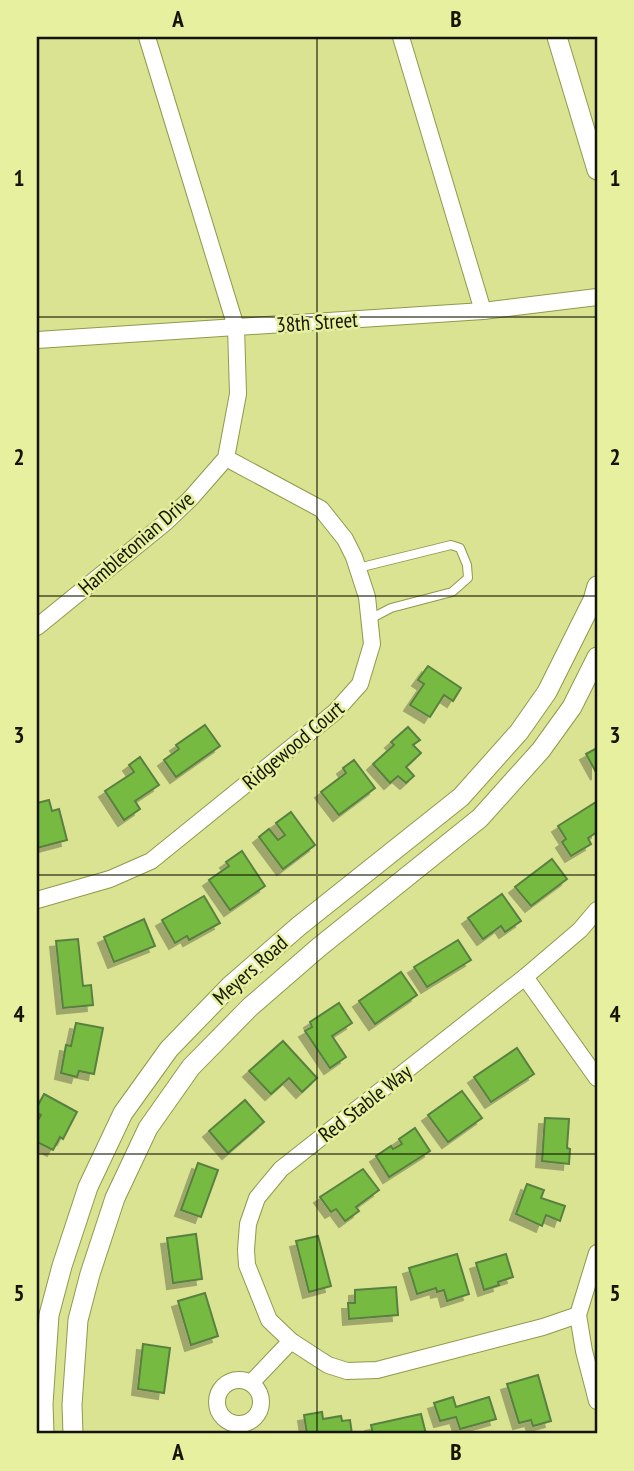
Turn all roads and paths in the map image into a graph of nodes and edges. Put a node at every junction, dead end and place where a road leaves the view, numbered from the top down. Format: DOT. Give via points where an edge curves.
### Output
graph roads {
  1 [pos="147,37"];
  2 [pos="401,37"];
  3 [pos="557,37"];
  4 [pos="597,170"];
  5 [pos="597,298"];
  6 [pos="483,311"];
  7 [pos="236,327"];
  8 [pos="37,340"];
  9 [pos="226,458"];
  10 [pos="358,568"];
  11 [pos="597,586"];
  12 [pos="370,619"];
  13 [pos="37,627"];
  14 [pos="597,657"];
  15 [pos="37,900"];
  16 [pos="597,910"];
  17 [pos="525,977"];
  18 [pos="597,1078"];
  19 [pos="597,1253"];
  20 [pos="578,1315"];
  21 [pos="291,1341"];
  22 [pos="251,1383"];
  23 [pos="597,1401"];
  24 [pos="44,1434"];
  25 [pos="73,1434"];
  1 -- 7 [label="street"];
  2 -- 6 [label="street"];
  3 -- 4 [label="street"];
  5 -- 6 [label="street, 38th Street"];
  6 -- 7 [label="street, 38th Street"];
  7 -- 8 [label="street, 38th Street"];
  7 -- 9 [label="street" via="238,394"];
  9 -- 10 [label="street, Ridgewood Court" via="321,509 345,539"];
  9 -- 13 [label="street, Hambletonian Drive" via="179,511"];
  10 -- 12 [label="street, Ridgewood Court"];
  10 -- 12 [label="lane" via="450,545 460,548 467,565 468,578 452,592 391,608"];
  11 -- 24 [label="street, Meyers Road" via="547,692 477,779 230,986 169,1049 123,1113 88,1187 49,1315"];
  12 -- 15 [label="street, Ridgewood Court" via="372,644 360,684 335,712 151,861"];
  14 -- 25 [label="street, Meyers Road" via="572,707 541,750 480,818 250,1006 191,1067 148,1128 115,1198 78,1320"];
  16 -- 17 [label="street, Red Stable Way"];
  17 -- 18 [label="street"];
  17 -- 21 [label="street, Red Stable Way" via="281,1169 257,1198 248,1224 247,1265 269,1320"];
  19 -- 20 [label="street"];
  20 -- 21 [label="street, Red Stable Way" via="377,1370 347,1371 328,1365"];
  20 -- 23 [label="street"];
  21 -- 22 [label="street"];
}
